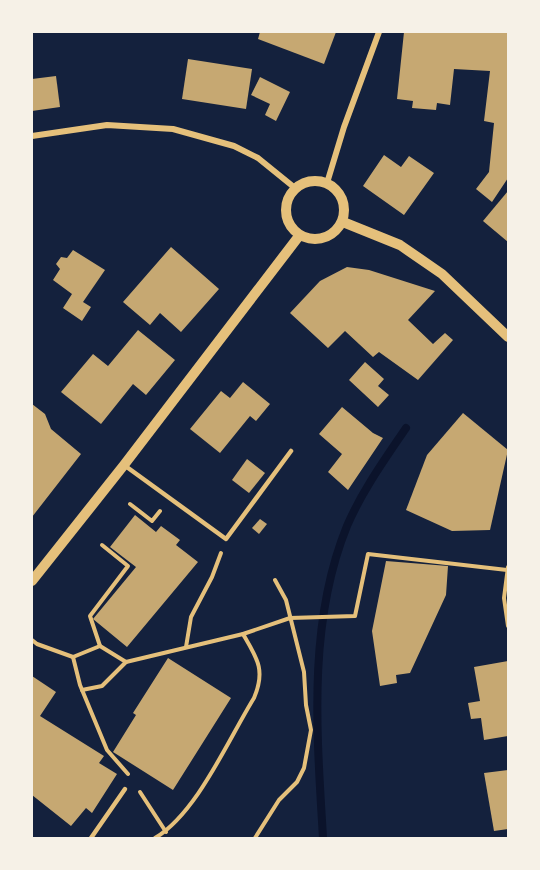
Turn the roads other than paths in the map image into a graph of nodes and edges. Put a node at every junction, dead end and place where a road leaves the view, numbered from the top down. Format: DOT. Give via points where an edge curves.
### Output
graph roads {
  1 [pos="379,32"];
  2 [pos="32,136"];
  3 [pos="327,183"];
  4 [pos="295,188"];
  5 [pos="343,222"];
  6 [pos="299,236"];
  7 [pos="508,337"];
  8 [pos="291,451"];
  9 [pos="124,465"];
  10 [pos="32,581"];
  11 [pos="124,789"];
  12 [pos="91,838"];
  1 -- 3 [label="street"];
  2 -- 4 [label="street" via="107,125 173,129 234,146 258,158"];
  3 -- 4 [label="street" via="310,181"];
  3 -- 5 [label="street" via="344,204"];
  4 -- 6 [label="street" via="285,213"];
  5 -- 6 [label="street" via="329,237 320,240"];
  5 -- 7 [label="street" via="400,245 442,274"];
  6 -- 9 [label="street"];
  8 -- 9 [label="lane" via="226,539"];
  9 -- 10 [label="street"];
  11 -- 12 [label="lane"];
}
